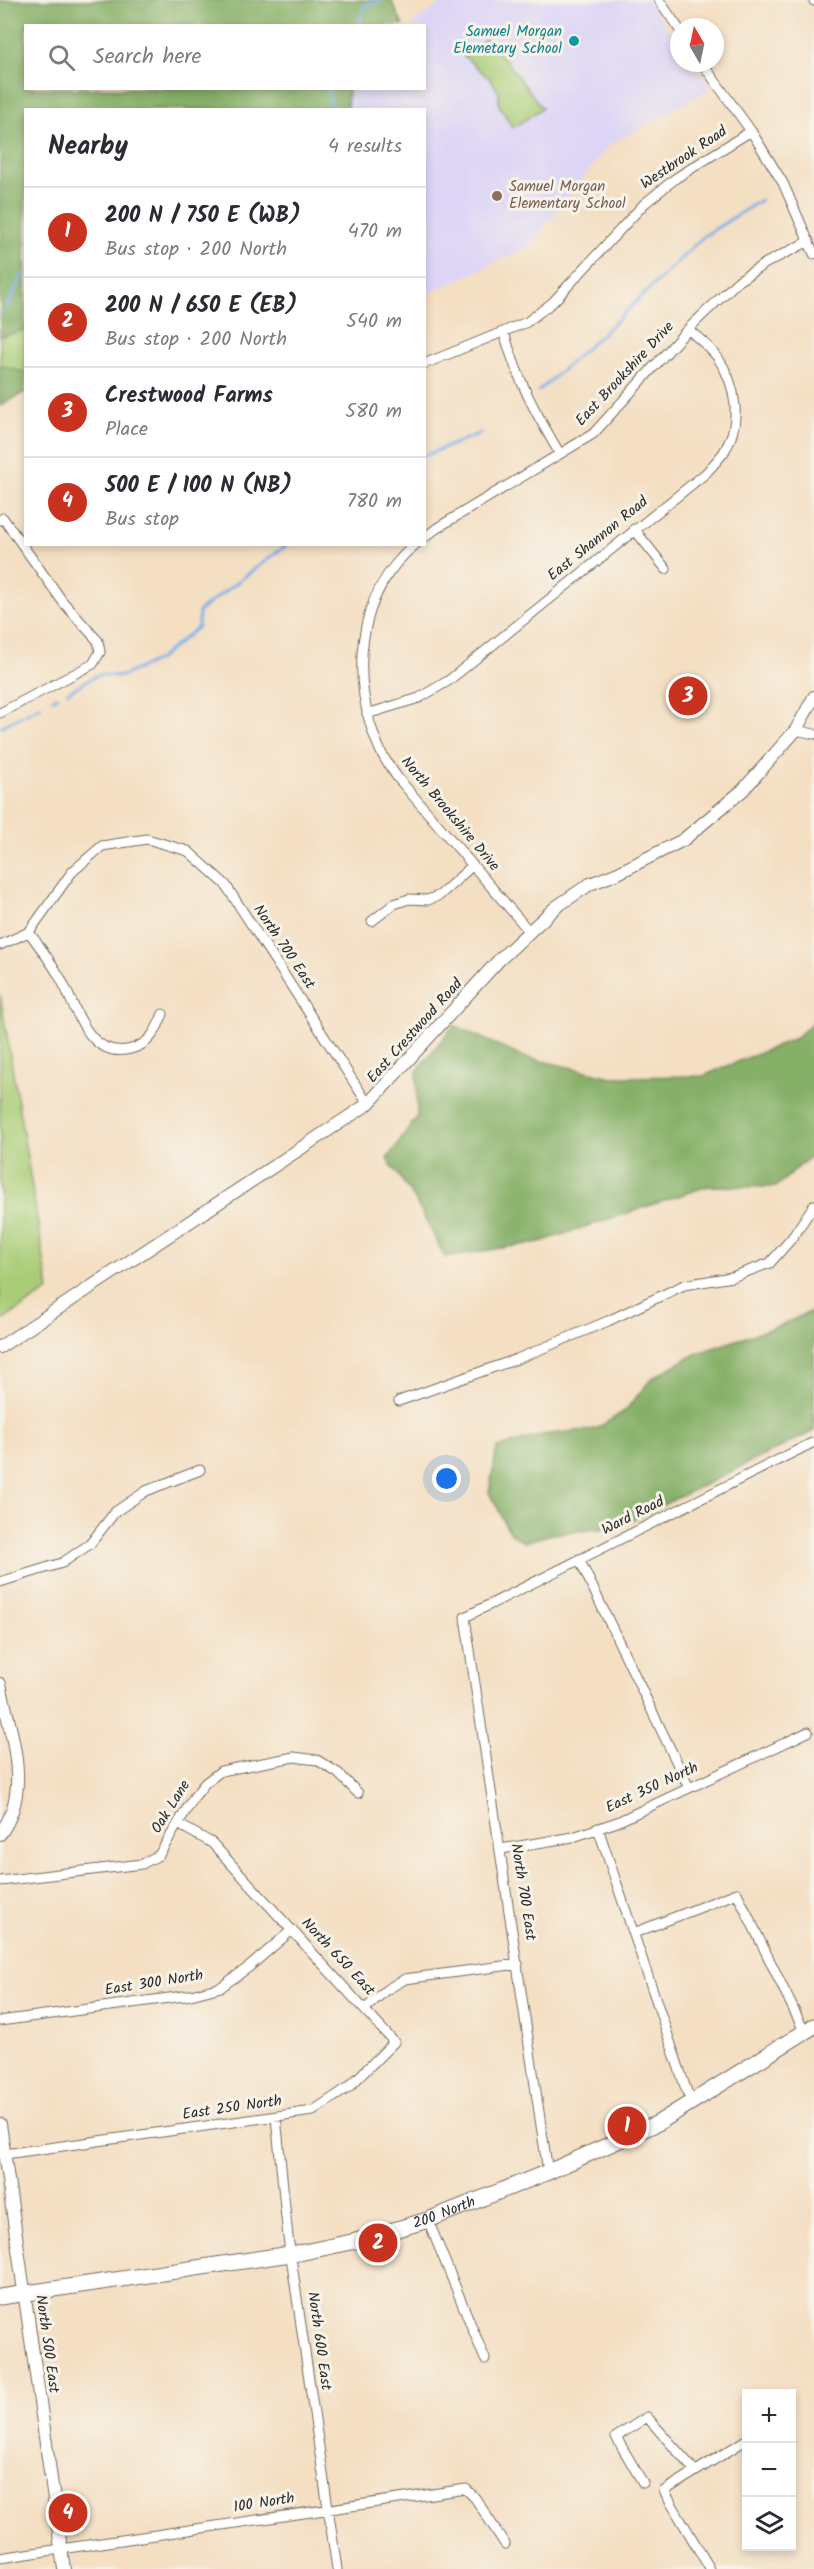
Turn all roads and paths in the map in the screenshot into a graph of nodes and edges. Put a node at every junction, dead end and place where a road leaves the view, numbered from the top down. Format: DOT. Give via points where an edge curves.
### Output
graph roads {
  1 [pos="659,0"];
  2 [pos="671,18"];
  3 [pos="708,72"];
  4 [pos="751,131"];
  5 [pos="809,241"];
  6 [pos="814,254"];
  7 [pos="688,329"];
  8 [pos="504,332"];
  9 [pos="426,363"];
  10 [pos="560,454"];
  11 [pos="2,519"];
  12 [pos="634,530"];
  13 [pos="426,537"];
  14 [pos="414,546"];
  15 [pos="666,569"];
  16 [pos="814,697"];
  17 [pos="0,713"];
  18 [pos="366,714"];
  19 [pos="796,730"];
  20 [pos="814,734"];
  21 [pos="473,865"];
  22 [pos="372,921"];
  23 [pos="529,931"];
  24 [pos="29,932"];
  25 [pos="0,945"];
  26 [pos="163,1014"];
  27 [pos="368,1104"];
  28 [pos="814,1205"];
  29 [pos="0,1347"];
  30 [pos="399,1401"];
  31 [pos="814,1442"];
  32 [pos="200,1470"];
  33 [pos="579,1559"];
  34 [pos="0,1582"];
  35 [pos="465,1617"];
  36 [pos="0,1684"];
  37 [pos="808,1732"];
  38 [pos="689,1788"];
  39 [pos="358,1793"];
  40 [pos="178,1824"];
  41 [pos="598,1828"];
  42 [pos="0,1834"];
  43 [pos="501,1849"];
  44 [pos="0,1881"];
  45 [pos="292,1930"];
  46 [pos="634,1933"];
  47 [pos="518,1964"];
  48 [pos="365,2009"];
  49 [pos="0,2021"];
  50 [pos="809,2030"];
  51 [pos="693,2103"];
  52 [pos="276,2117"];
  53 [pos="0,2124"];
  54 [pos="5,2154"];
  55 [pos="548,2172"];
  56 [pos="428,2220"];
  57 [pos="291,2254"];
  58 [pos="25,2293"];
  59 [pos="0,2297"];
  60 [pos="485,2359"];
  61 [pos="742,2443"];
  62 [pos="695,2471"];
  63 [pos="643,2483"];
  64 [pos="328,2508"];
  65 [pos="505,2544"];
  66 [pos="61,2548"];
  67 [pos="0,2558"];
  68 [pos="64,2569"];
  69 [pos="337,2569"];
  70 [pos="711,2569"];
  1 -- 2 [label="street"];
  3 -- 4 [label="street"];
  4 -- 5 [label="street" via="783,183"];
  4 -- 8 [label="street, Westbrook Road" via="676,178 644,204 553,302 527,322"];
  5 -- 6 [label="street"];
  5 -- 7 [label="street, East Brookshire Drive" via="738,281"];
  7 -- 10 [label="street, East Brookshire Drive" via="593,434"];
  7 -- 12 [label="street, East Shannon Road" via="718,357 730,381 736,407 733,431 724,452 706,473"];
  8 -- 9 [label="street, Westbrook Road"];
  8 -- 10 [label="street" via="513,365 532,407"];
  10 -- 13 [label="street, East Brookshire Drive"];
  11 -- 17 [label="street" via="63,602 98,641 100,652 93,664"];
  12 -- 15 [label="street"];
  12 -- 18 [label="street, East Shannon Road" via="448,681 419,698"];
  14 -- 18 [label="street, North Brookshire Drive" via="389,573 374,600 364,636 360,673"];
  16 -- 19 [label="street, East Crestwood Road"];
  18 -- 21 [label="street, North Brookshire Drive" via="380,751 397,777"];
  19 -- 20 [label="street"];
  19 -- 23 [label="street, East Crestwood Road" via="743,790 683,840 590,884"];
  21 -- 22 [label="street" via="440,895 394,904"];
  21 -- 23 [label="street, North Brookshire Drive"];
  23 -- 27 [label="street, East Crestwood Road"];
  24 -- 25 [label="street"];
  24 -- 26 [label="street" via="59,975 83,1026 94,1040 108,1048 127,1050 143,1046 156,1032"];
  24 -- 27 [label="street, North 700 East" via="72,872 102,846 147,839 188,851 225,884"];
  27 -- 29 [label="street, East Crestwood Road"];
  28 -- 30 [label="street" via="770,1263 732,1277 684,1285 518,1359"];
  31 -- 33 [label="street, Ward Road"];
  32 -- 34 [label="street" via="146,1491 115,1512 90,1544 62,1563"];
  33 -- 35 [label="street, Ward Road"];
  33 -- 38 [label="street"];
  35 -- 43 [label="street, North 700 East"];
  36 -- 42 [label="street" via="18,1771 17,1801"];
  37 -- 38 [label="street, East 350 North"];
  38 -- 41 [label="street, East 350 North"];
  39 -- 40 [label="street, Oak Lane" via="338,1773 317,1760 294,1757 221,1771 205,1783"];
  40 -- 44 [label="street, Oak Lane" via="159,1855 142,1864"];
  40 -- 45 [label="street, North 650 East" via="212,1843"];
  41 -- 43 [label="street, East 350 North" via="573,1837"];
  41 -- 46 [label="street"];
  43 -- 47 [label="street, North 700 East"];
  45 -- 48 [label="street, North 650 East"];
  45 -- 49 [label="street, East 300 North" via="221,1987 191,1995"];
  46 -- 50 [label="street" via="737,1893"];
  46 -- 51 [label="street"];
  47 -- 48 [label="street, North 650 East" via="405,1979"];
  47 -- 55 [label="street, North 700 East"];
  48 -- 52 [label="street, East 250 North" via="394,2042 349,2087 314,2111"];
  50 -- 51 [label="main road, 200 North"];
  51 -- 55 [label="main road, 200 North" via="658,2123"];
  52 -- 54 [label="street, East 250 North"];
  52 -- 57 [label="street, North 600 East"];
  53 -- 54 [label="street, North 500 East"];
  54 -- 58 [label="street, North 500 East"];
  55 -- 56 [label="main road, 200 North"];
  56 -- 57 [label="main road, 200 North" via="356,2241"];
  56 -- 60 [label="street"];
  57 -- 58 [label="main road, 200 North"];
  57 -- 64 [label="street, North 600 East"];
  58 -- 59 [label="main road, 200 North"];
  58 -- 66 [label="street, North 500 East"];
  61 -- 62 [label="street"];
  62 -- 63 [label="street" via="647,2417 616,2437"];
  62 -- 70 [label="street" via="664,2491"];
  64 -- 65 [label="street, 100 North" via="466,2489"];
  64 -- 66 [label="street, 100 North"];
  64 -- 69 [label="street, North 600 East"];
  66 -- 67 [label="street, 100 North"];
  66 -- 68 [label="street, North 500 East"];
}
